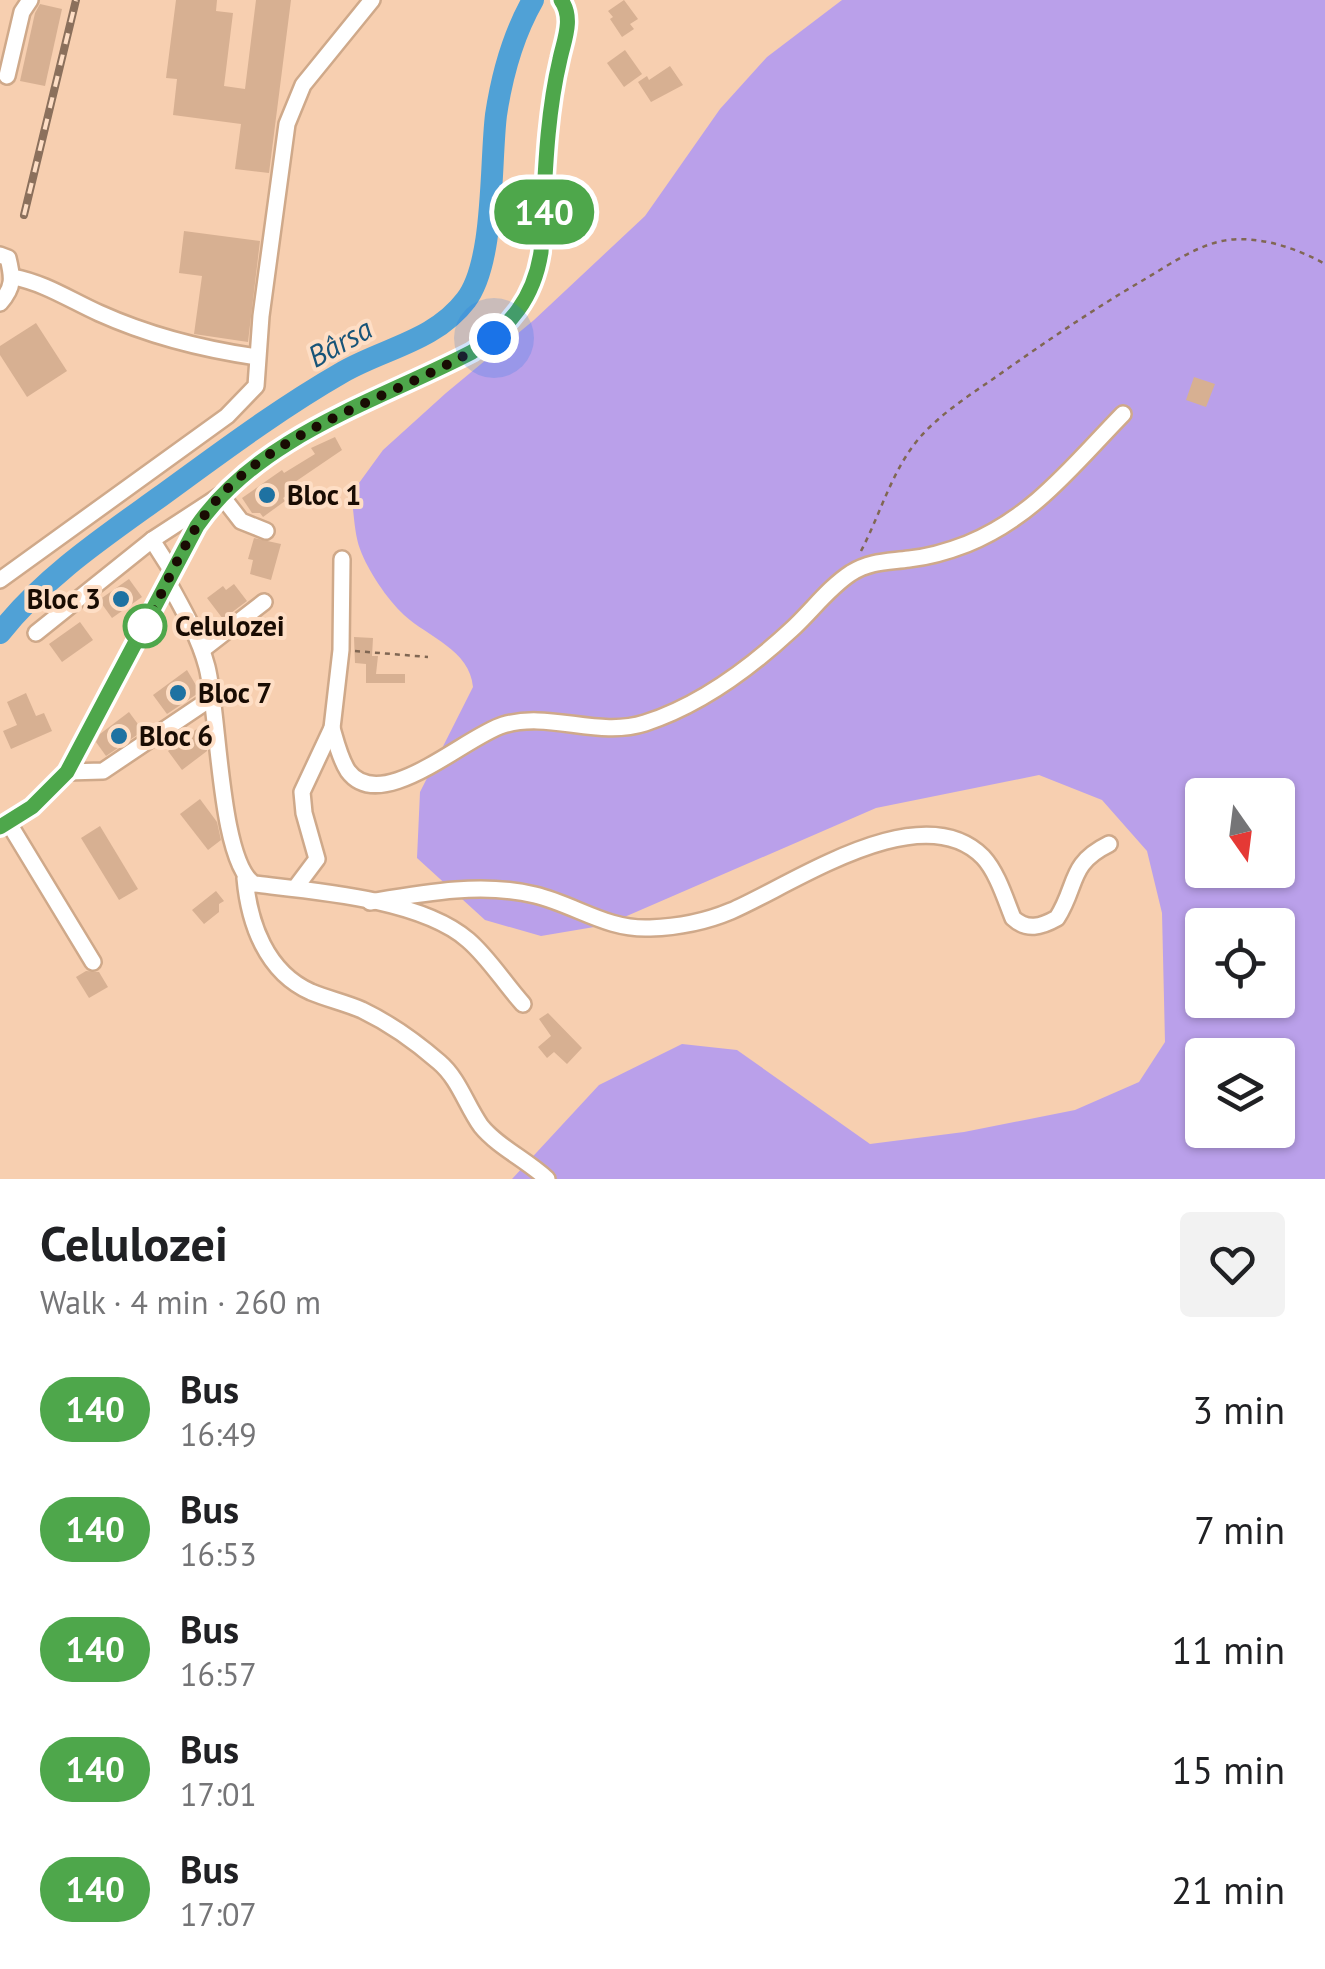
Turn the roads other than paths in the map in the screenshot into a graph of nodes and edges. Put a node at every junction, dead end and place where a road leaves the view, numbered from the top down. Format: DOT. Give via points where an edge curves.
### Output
graph roads {
  1 [pos="30,0"];
  2 [pos="372,0"];
  3 [pos="567,2"];
  4 [pos="8,76"];
  5 [pos="0,255"];
  6 [pos="13,277"];
  7 [pos="0,303"];
  8 [pos="257,357"];
  9 [pos="1122,414"];
  10 [pos="222,495"];
  11 [pos="266,531"];
  12 [pos="152,540"];
  13 [pos="342,559"];
  14 [pos="170,578"];
  15 [pos="0,580"];
  16 [pos="264,602"];
  17 [pos="36,633"];
  18 [pos="202,650"];
  19 [pos="212,697"];
  20 [pos="332,728"];
  21 [pos="67,772"];
  22 [pos="4,825"];
  23 [pos="1110,844"];
  24 [pos="245,878"];
  25 [pos="296,887"];
  26 [pos="370,902"];
  27 [pos="93,962"];
  28 [pos="523,1004"];
  29 [pos="547,1179"];
  1 -- 4 [label="street"];
  2 -- 8 [label="street" via="302,85 286,124"];
  3 -- 10 [label="street" via="541,252 523,306 472,352 305,434"];
  5 -- 6 [label="street" via="8,258"];
  6 -- 7 [label="street"];
  6 -- 8 [label="street" via="171,341"];
  8 -- 15 [label="street" via="256,386 245,400"];
  9 -- 20 [label="street" via="1048,494 1007,524 968,544 872,562 849,574 754,663 668,716 606,729 509,723 470,739 423,772 380,784 347,769"];
  10 -- 11 [label="street" via="241,521"];
  10 -- 12 [label="street"];
  10 -- 14 [label="street"];
  12 -- 14 [label="street"];
  12 -- 17 [label="street"];
  13 -- 20 [label="street"];
  14 -- 18 [label="street"];
  14 -- 21 [label="street"];
  16 -- 18 [label="street"];
  18 -- 19 [label="street"];
  19 -- 21 [label="street" via="103,770"];
  19 -- 24 [label="street" via="234,847"];
  20 -- 25 [label="street" via="302,792 317,859"];
  21 -- 22 [label="street"];
  22 -- 27 [label="street"];
  23 -- 26 [label="street" via="1078,866 1057,918 1032,927 1012,918 986,860 972,848 927,836 868,845 726,913 673,928 624,928 560,902 500,890"];
  24 -- 25 [label="street"];
  24 -- 29 [label="street" via="260,944 275,964 309,992 383,1020 423,1049 450,1074 493,1138"];
  25 -- 26 [label="street"];
  26 -- 28 [label="street" via="449,926"];
}
